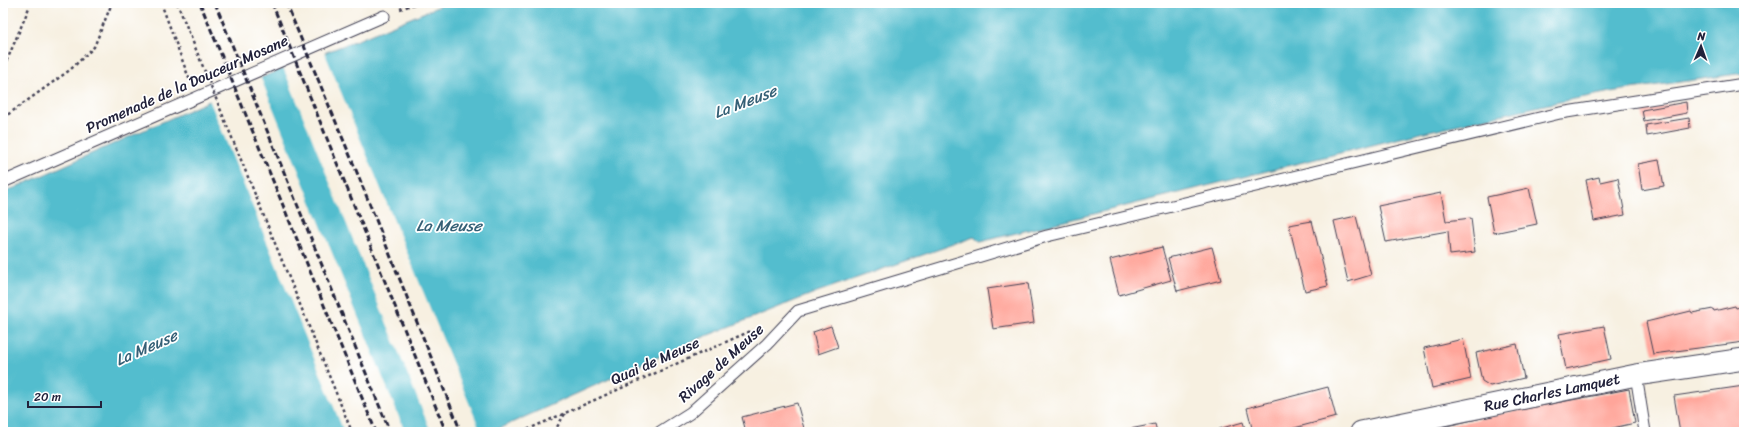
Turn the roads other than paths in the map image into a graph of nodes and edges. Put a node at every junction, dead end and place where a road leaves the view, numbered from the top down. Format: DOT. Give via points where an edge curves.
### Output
graph roads {
  1 [pos="384,16"];
  2 [pos="1744,84"];
  3 [pos="3,182"];
  4 [pos="1744,359"];
  5 [pos="1636,375"];
  6 [pos="660,432"];
  7 [pos="1361,432"];
  8 [pos="1645,432"];
  1 -- 3 [label="lane, Promenade de la Douceur Mosane" via="195,96"];
  2 -- 6 [label="lane, Rivage de Meuse" via="1560,113 1063,232 798,311 767,344 690,413"];
  4 -- 5 [label="street, Rue Charles Lamquet"];
  5 -- 7 [label="street, Rue Charles Lamquet"];
  5 -- 8 [label="lane"];
}
